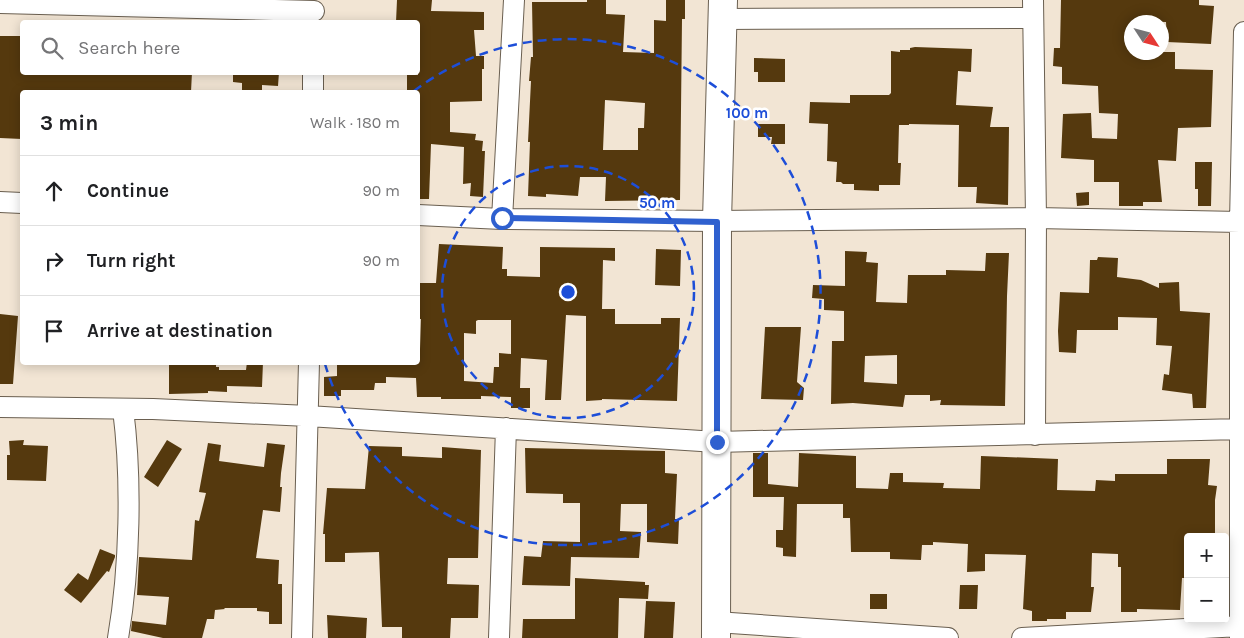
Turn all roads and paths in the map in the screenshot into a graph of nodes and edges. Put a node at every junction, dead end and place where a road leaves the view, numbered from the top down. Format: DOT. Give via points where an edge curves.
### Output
graph roads {
  1 [pos="514,0"];
  2 [pos="0,3"];
  3 [pos="723,9"];
  4 [pos="1033,9"];
  5 [pos="314,11"];
  6 [pos="1244,32"];
  7 [pos="313,75"];
  8 [pos="313,90"];
  9 [pos="0,202"];
  10 [pos="20,202"];
  11 [pos="420,215"];
  12 [pos="502,218"];
  13 [pos="1036,218"];
  14 [pos="717,222"];
  15 [pos="1240,222"];
  16 [pos="309,365"];
  17 [pos="0,407"];
  18 [pos="1242,408"];
  19 [pos="123,409"];
  20 [pos="308,416"];
  21 [pos="506,428"];
  22 [pos="1241,428"];
  23 [pos="1035,435"];
  24 [pos="717,442"];
  25 [pos="716,630"];
  26 [pos="1240,632"];
  27 [pos="118,638"];
  28 [pos="302,638"];
  29 [pos="499,638"];
  30 [pos="948,638"];
  31 [pos="1022,638"];
  1 -- 12 [label="street"];
  2 -- 5 [label="street"];
  3 -- 4 [label="street"];
  3 -- 14 [label="street"];
  4 -- 13 [label="street"];
  6 -- 15 [label="street"];
  7 -- 8 [label="street"];
  9 -- 10 [label="street"];
  11 -- 12 [label="street"];
  12 -- 14 [label="street"];
  13 -- 14 [label="street"];
  13 -- 15 [label="street"];
  13 -- 23 [label="street"];
  14 -- 24 [label="street"];
  15 -- 18 [label="street"];
  16 -- 20 [label="street"];
  17 -- 19 [label="street"];
  18 -- 22 [label="street"];
  19 -- 20 [label="street"];
  19 -- 27 [label="street" via="127,438 127,520"];
  20 -- 21 [label="street"];
  20 -- 28 [label="street"];
  21 -- 24 [label="street"];
  21 -- 29 [label="street"];
  22 -- 23 [label="street"];
  22 -- 26 [label="street"];
  23 -- 24 [label="street"];
  24 -- 25 [label="street"];
  25 -- 30 [label="street"];
  26 -- 31 [label="street"];
}
